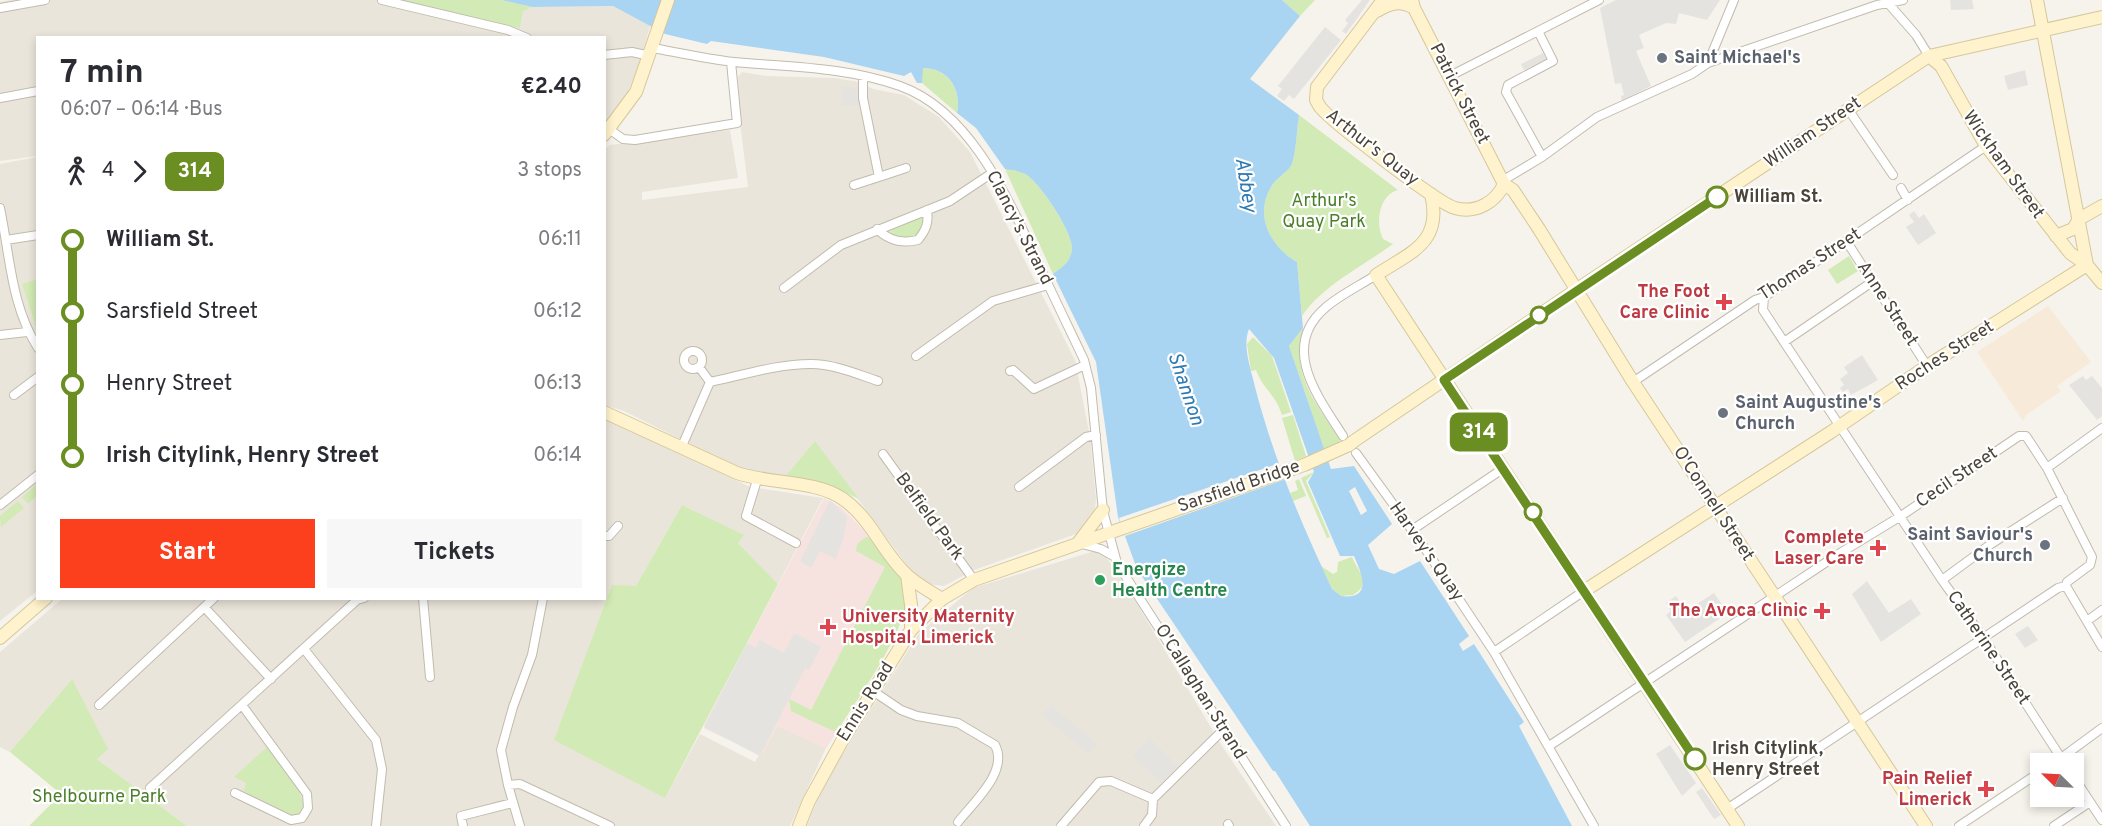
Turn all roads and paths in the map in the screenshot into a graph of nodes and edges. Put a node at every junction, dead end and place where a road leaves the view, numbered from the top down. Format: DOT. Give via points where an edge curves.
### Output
graph roads {
  1 [pos="45,0"];
  2 [pos="382,0"];
  3 [pos="668,0"];
  4 [pos="1383,0"];
  5 [pos="1734,0"];
  6 [pos="1903,0"];
  7 [pos="2037,0"];
  8 [pos="1595,1"];
  9 [pos="1887,2"];
  10 [pos="1413,4"];
  11 [pos="0,8"];
  12 [pos="1376,12"];
  13 [pos="2102,17"];
  14 [pos="2043,29"];
  15 [pos="1538,32"];
  16 [pos="522,36"];
  17 [pos="653,48"];
  18 [pos="606,55"];
  19 [pos="1929,56"];
  20 [pos="731,62"];
  21 [pos="1708,63"];
  22 [pos="1450,76"];
  23 [pos="863,77"];
  24 [pos="36,91"];
  25 [pos="0,98"];
  26 [pos="1848,109"];
  27 [pos="607,132"];
  28 [pos="1986,146"];
  29 [pos="1542,157"];
  30 [pos="906,168"];
  31 [pos="992,173"];
  32 [pos="1893,175"];
  33 [pos="879,177"];
  34 [pos="1503,182"];
  35 [pos="854,185"];
  36 [pos="1901,188"];
  37 [pos="1431,194"];
  38 [pos="1908,200"];
  39 [pos="2102,206"];
  40 [pos="0,208"];
  41 [pos="927,210"];
  42 [pos="2079,219"];
  43 [pos="877,229"];
  44 [pos="36,235"];
  45 [pos="2056,236"];
  46 [pos="6,240"];
  47 [pos="1847,242"];
  48 [pos="2087,265"];
  49 [pos="1376,275"];
  50 [pos="1872,282"];
  51 [pos="2102,283"];
  52 [pos="1048,285"];
  53 [pos="784,288"];
  54 [pos="1576,290"];
  55 [pos="1764,297"];
  56 [pos="27,332"];
  57 [pos="0,335"];
  58 [pos="1784,342"];
  59 [pos="36,345"];
  60 [pos="916,356"];
  61 [pos="1085,365"];
  62 [pos="1927,366"];
  63 [pos="699,367"];
  64 [pos="1010,371"];
  65 [pos="36,378"];
  66 [pos="1444,380"];
  67 [pos="878,381"];
  68 [pos="710,382"];
  69 [pos="1633,382"];
  70 [pos="14,395"];
  71 [pos="606,413"];
  72 [pos="1839,426"];
  73 [pos="2102,428"];
  74 [pos="1096,435"];
  75 [pos="1351,444"];
  76 [pos="682,446"];
  77 [pos="883,454"];
  78 [pos="1504,468"];
  79 [pos="2047,468"];
  80 [pos="36,477"];
  81 [pos="757,480"];
  82 [pos="1019,487"];
  83 [pos="2063,498"];
  84 [pos="0,505"];
  85 [pos="1714,507"];
  86 [pos="1103,510"];
  87 [pos="1901,516"];
  88 [pos="618,526"];
  89 [pos="1121,528"];
  90 [pos="1412,530"];
  91 [pos="1109,533"];
  92 [pos="606,536"];
  93 [pos="796,543"];
  94 [pos="1077,543"];
  95 [pos="1114,557"];
  96 [pos="907,575"];
  97 [pos="975,580"];
  98 [pos="1942,580"];
  99 [pos="2066,586"];
  100 [pos="1584,591"];
  101 [pos="1774,597"];
  102 [pos="942,598"];
  103 [pos="44,600"];
  104 [pos="212,600"];
  105 [pos="358,600"];
  106 [pos="423,600"];
  107 [pos="543,600"];
  108 [pos="205,608"];
  109 [pos="2102,610"];
  110 [pos="2087,621"];
  111 [pos="911,630"];
  112 [pos="0,638"];
  113 [pos="1984,639"];
  114 [pos="2102,647"];
  115 [pos="304,649"];
  116 [pos="1494,652"];
  117 [pos="430,676"];
  118 [pos="271,679"];
  119 [pos="1646,684"];
  120 [pos="873,691"];
  121 [pos="99,705"];
  122 [pos="242,705"];
  123 [pos="1858,723"];
  124 [pos="2102,728"];
  125 [pos="1222,730"];
  126 [pos="1549,746"];
  127 [pos="2058,753"];
  128 [pos="2072,753"];
  129 [pos="2030,779"];
  130 [pos="508,785"];
  131 [pos="150,788"];
  132 [pos="235,793"];
  133 [pos="2084,793"];
  134 [pos="1153,800"];
  135 [pos="2090,802"];
  136 [pos="512,803"];
  137 [pos="1727,809"];
  138 [pos="2102,820"];
  139 [pos="958,822"];
  140 [pos="376,826"];
  141 [pos="463,826"];
  142 [pos="520,826"];
  143 [pos="610,826"];
  144 [pos="799,826"];
  145 [pos="1061,826"];
  146 [pos="1144,826"];
  147 [pos="1286,826"];
  148 [pos="1594,826"];
  149 [pos="1738,826"];
  150 [pos="1926,826"];
  151 [pos="1959,826"];
  152 [pos="2054,826"];
  1 -- 11 [label="street"];
  2 -- 16 [label="street"];
  3 -- 17 [label="main road"];
  4 -- 12 [label="main road"];
  5 -- 21 [label="street"];
  6 -- 9 [label="street"];
  7 -- 14 [label="main road"];
  8 -- 15 [label="street"];
  9 -- 19 [label="street"];
  9 -- 21 [label="street"];
  10 -- 12 [label="main road, Patrick Street" via="1387,4"];
  10 -- 22 [label="main road, Patrick Street"];
  12 -- 37 [label="main road, Arthur's Quay" via="1317,87 1316,100 1325,113"];
  13 -- 14 [label="main road, William Street"];
  14 -- 19 [label="main road, William Street"];
  14 -- 42 [label="main road"];
  15 -- 22 [label="street"];
  15 -- 29 [label="street" via="1552,61 1508,86 1506,92"];
  17 -- 18 [label="street, Clancy's Strand"];
  17 -- 20 [label="street, Clancy's Strand"];
  17 -- 27 [label="main road" via="636,92"];
  19 -- 26 [label="main road, William Street"];
  19 -- 28 [label="main road, Wickham Street" via="1941,66"];
  20 -- 23 [label="street, Clancy's Strand" via="803,66"];
  20 -- 27 [label="street" via="737,123 634,140"];
  21 -- 29 [label="street" via="1597,117"];
  22 -- 34 [label="main road, Patrick Street"];
  23 -- 31 [label="street, Clancy's Strand" via="900,86 920,96 972,142"];
  23 -- 33 [label="street" via="863,98"];
  24 -- 25 [label="street"];
  26 -- 32 [label="street"];
  26 -- 54 [label="main road, William Street"];
  28 -- 38 [label="street, Thomas Street"];
  28 -- 45 [label="main road, Wickham Street"];
  29 -- 34 [label="street"];
  30 -- 33 [label="street"];
  31 -- 41 [label="street" via="950,201"];
  31 -- 52 [label="street, Clancy's Strand"];
  33 -- 35 [label="street"];
  34 -- 37 [label="main road, Arthur's Quay" via="1494,200 1469,209 1456,209"];
  34 -- 54 [label="main road, O'Connell Street" via="1513,190"];
  36 -- 38 [label="street"];
  37 -- 49 [label="main road" via="1435,215 1422,245"];
  38 -- 47 [label="street, Thomas Street"];
  39 -- 42 [label="main road"];
  40 -- 46 [label="street"];
  41 -- 43 [label="street"];
  41 -- 43 [label="street" via="925,231 918,240 905,243 885,237"];
  42 -- 45 [label="main road" via="2073,229"];
  42 -- 48 [label="main road"];
  43 -- 53 [label="street" via="841,244"];
  44 -- 46 [label="street"];
  45 -- 48 [label="main road, Wickham Street" via="2075,258"];
  46 -- 56 [label="street" via="18,310"];
  47 -- 50 [label="street, Anne Street"];
  47 -- 55 [label="street, Thomas Street"];
  48 -- 51 [label="main road, Wickham Street"];
  48 -- 62 [label="main road, Roches Street"];
  49 -- 66 [label="main road"];
  49 -- 75 [label="street, Harvey's Quay" via="1319,315 1307,335 1304,363 1314,390"];
  50 -- 58 [label="street"];
  50 -- 62 [label="street, Anne Street"];
  52 -- 60 [label="street" via="993,301"];
  52 -- 61 [label="street, Clancy's Strand"];
  54 -- 66 [label="main road, William Street"];
  54 -- 69 [label="main road, O'Connell Street"];
  55 -- 58 [label="street, Catherine Street" via="1763,310"];
  55 -- 69 [label="street, Thomas Street"];
  56 -- 57 [label="street"];
  56 -- 59 [label="street"];
  58 -- 72 [label="street, Catherine Street"];
  61 -- 64 [label="street" via="1031,391 1019,374"];
  61 -- 74 [label="street, Clancy's Strand"];
  62 -- 72 [label="main road, Roches Street"];
  63 -- 68 [label="street"];
  65 -- 70 [label="street"];
  66 -- 75 [label="main road, Sarsfield Bridge"];
  66 -- 78 [label="main road"];
  67 -- 68 [label="street" via="812,364"];
  68 -- 76 [label="street"];
  69 -- 85 [label="main road, O'Connell Street"];
  71 -- 76 [label="main road"];
  72 -- 85 [label="main road, Roches Street"];
  72 -- 87 [label="street, Catherine Street"];
  73 -- 79 [label="street"];
  74 -- 82 [label="street" via="1086,437"];
  74 -- 86 [label="street, Clancy's Strand"];
  75 -- 89 [label="main road, Sarsfield Bridge" via="1304,465"];
  75 -- 90 [label="street, Harvey's Quay"];
  76 -- 81 [label="main road"];
  77 -- 97 [label="street, Belfield Park"];
  78 -- 90 [label="street"];
  78 -- 100 [label="main road"];
  79 -- 83 [label="street"];
  79 -- 87 [label="street, Cecil Street" via="2026,436 2019,436"];
  80 -- 84 [label="street"];
  81 -- 93 [label="street" via="746,516"];
  81 -- 96 [label="main road" via="814,488 843,499 863,516"];
  83 -- 98 [label="street"];
  83 -- 99 [label="street" via="2092,562"];
  85 -- 100 [label="main road, Roches Street"];
  85 -- 101 [label="main road, O'Connell Street"];
  86 -- 91 [label="street, Clancy's Strand"];
  86 -- 94 [label="main road"];
  87 -- 98 [label="street, Catherine Street"];
  87 -- 101 [label="street, Cecil Street"];
  88 -- 92 [label="street"];
  89 -- 91 [label="main road, Ennis Road"];
  90 -- 116 [label="street, Harvey's Quay"];
  91 -- 94 [label="main road, Ennis Road"];
  91 -- 95 [label="street, O'Callaghan Strand"];
  94 -- 95 [label="street"];
  94 -- 97 [label="main road, Ennis Road"];
  95 -- 125 [label="street, O'Callaghan Strand"];
  96 -- 102 [label="main road"];
  96 -- 111 [label="main road"];
  97 -- 102 [label="main road, Ennis Road"];
  98 -- 113 [label="street, Catherine Street"];
  99 -- 110 [label="street"];
  99 -- 113 [label="street"];
  100 -- 116 [label="street"];
  100 -- 119 [label="main road"];
  101 -- 119 [label="street, Cecil Street"];
  101 -- 123 [label="main road, O'Connell Street"];
  102 -- 111 [label="main road, Ennis Road"];
  103 -- 112 [label="main road"];
  104 -- 108 [label="street"];
  105 -- 115 [label="street"];
  106 -- 117 [label="street"];
  107 -- 130 [label="street" via="532,655 501,750"];
  108 -- 118 [label="street"];
  108 -- 121 [label="street"];
  109 -- 110 [label="street"];
  110 -- 114 [label="street"];
  111 -- 120 [label="main road, Ennis Road"];
  113 -- 123 [label="street"];
  113 -- 127 [label="street, Catherine Street"];
  115 -- 118 [label="street"];
  115 -- 140 [label="street" via="376,741 382,769"];
  116 -- 126 [label="street, Harvey's Quay"];
  118 -- 122 [label="street"];
  119 -- 126 [label="street, Cecil Street"];
  119 -- 137 [label="main road"];
  120 -- 139 [label="street" via="901,710 957,723 995,745 1000,762 996,772"];
  120 -- 144 [label="main road, Ennis Road" via="837,750"];
  122 -- 131 [label="street"];
  122 -- 132 [label="street" via="307,794 308,808 302,818 291,820"];
  123 -- 137 [label="street"];
  123 -- 150 [label="main road, O'Connell Street"];
  124 -- 128 [label="street"];
  125 -- 134 [label="street"];
  125 -- 147 [label="street, O'Callaghan Strand"];
  126 -- 148 [label="street, Harvey's Quay"];
  129 -- 151 [label="street"];
  130 -- 136 [label="street"];
  130 -- 143 [label="street" via="520,784"];
  133 -- 135 [label="street"];
  134 -- 145 [label="street" via="1111,781 1099,782"];
  134 -- 146 [label="street" via="1152,815"];
  135 -- 138 [label="street"];
  135 -- 152 [label="street"];
  136 -- 141 [label="street" via="461,816"];
  136 -- 142 [label="street"];
  137 -- 149 [label="main road"];
}
